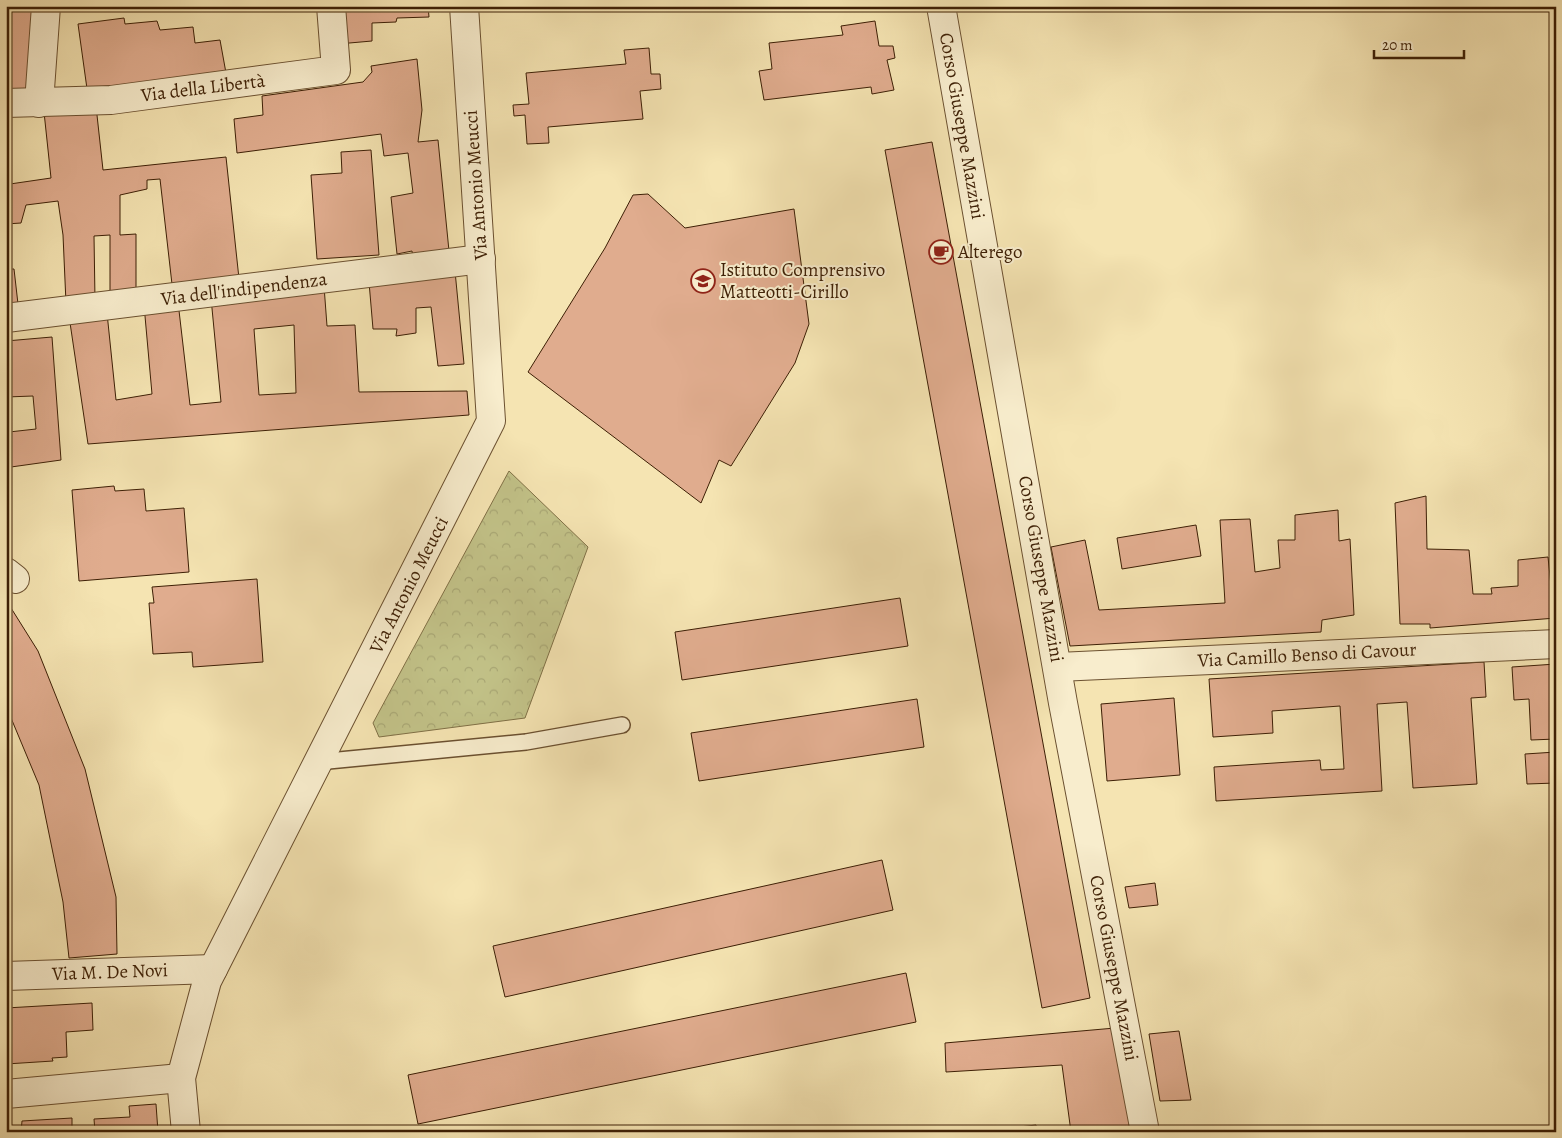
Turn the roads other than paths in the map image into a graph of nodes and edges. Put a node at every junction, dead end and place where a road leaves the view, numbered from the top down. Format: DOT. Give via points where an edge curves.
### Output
graph roads {
  1 [pos="46,6"];
  2 [pos="331,6"];
  3 [pos="464,6"];
  4 [pos="941,6"];
  5 [pos="6,103"];
  6 [pos="39,103"];
  7 [pos="481,260"];
  8 [pos="6,318"];
  9 [pos="1556,644"];
  10 [pos="1058,666"];
  11 [pos="622,725"];
  12 [pos="318,762"];
  13 [pos="213,969"];
  14 [pos="6,976"];
  15 [pos="181,1078"];
  16 [pos="6,1094"];
  17 [pos="186,1132"];
  18 [pos="1145,1132"];
  1 -- 6 [label="street"];
  2 -- 6 [label="street, Via della Libertà" via="336,70 110,100"];
  3 -- 7 [label="street, Via Antonio Meucci"];
  4 -- 10 [label="street, Corso Giuseppe Mazzini"];
  5 -- 6 [label="street, Via della Libertà"];
  7 -- 8 [label="street, Via dell'indipendenza"];
  7 -- 12 [label="street, Via Antonio Meucci" via="492,422"];
  9 -- 10 [label="street, Via Camillo Benso di Cavour"];
  10 -- 18 [label="street, Corso Giuseppe Mazzini"];
  11 -- 12 [label="lane" via="526,742"];
  12 -- 13 [label="street, Via Antonio Meucci"];
  13 -- 14 [label="street, Via M. De Novi"];
  13 -- 15 [label="street, Via Antonio Meucci"];
  15 -- 16 [label="street"];
  15 -- 17 [label="street, Via Antonio Meucci"];
}
